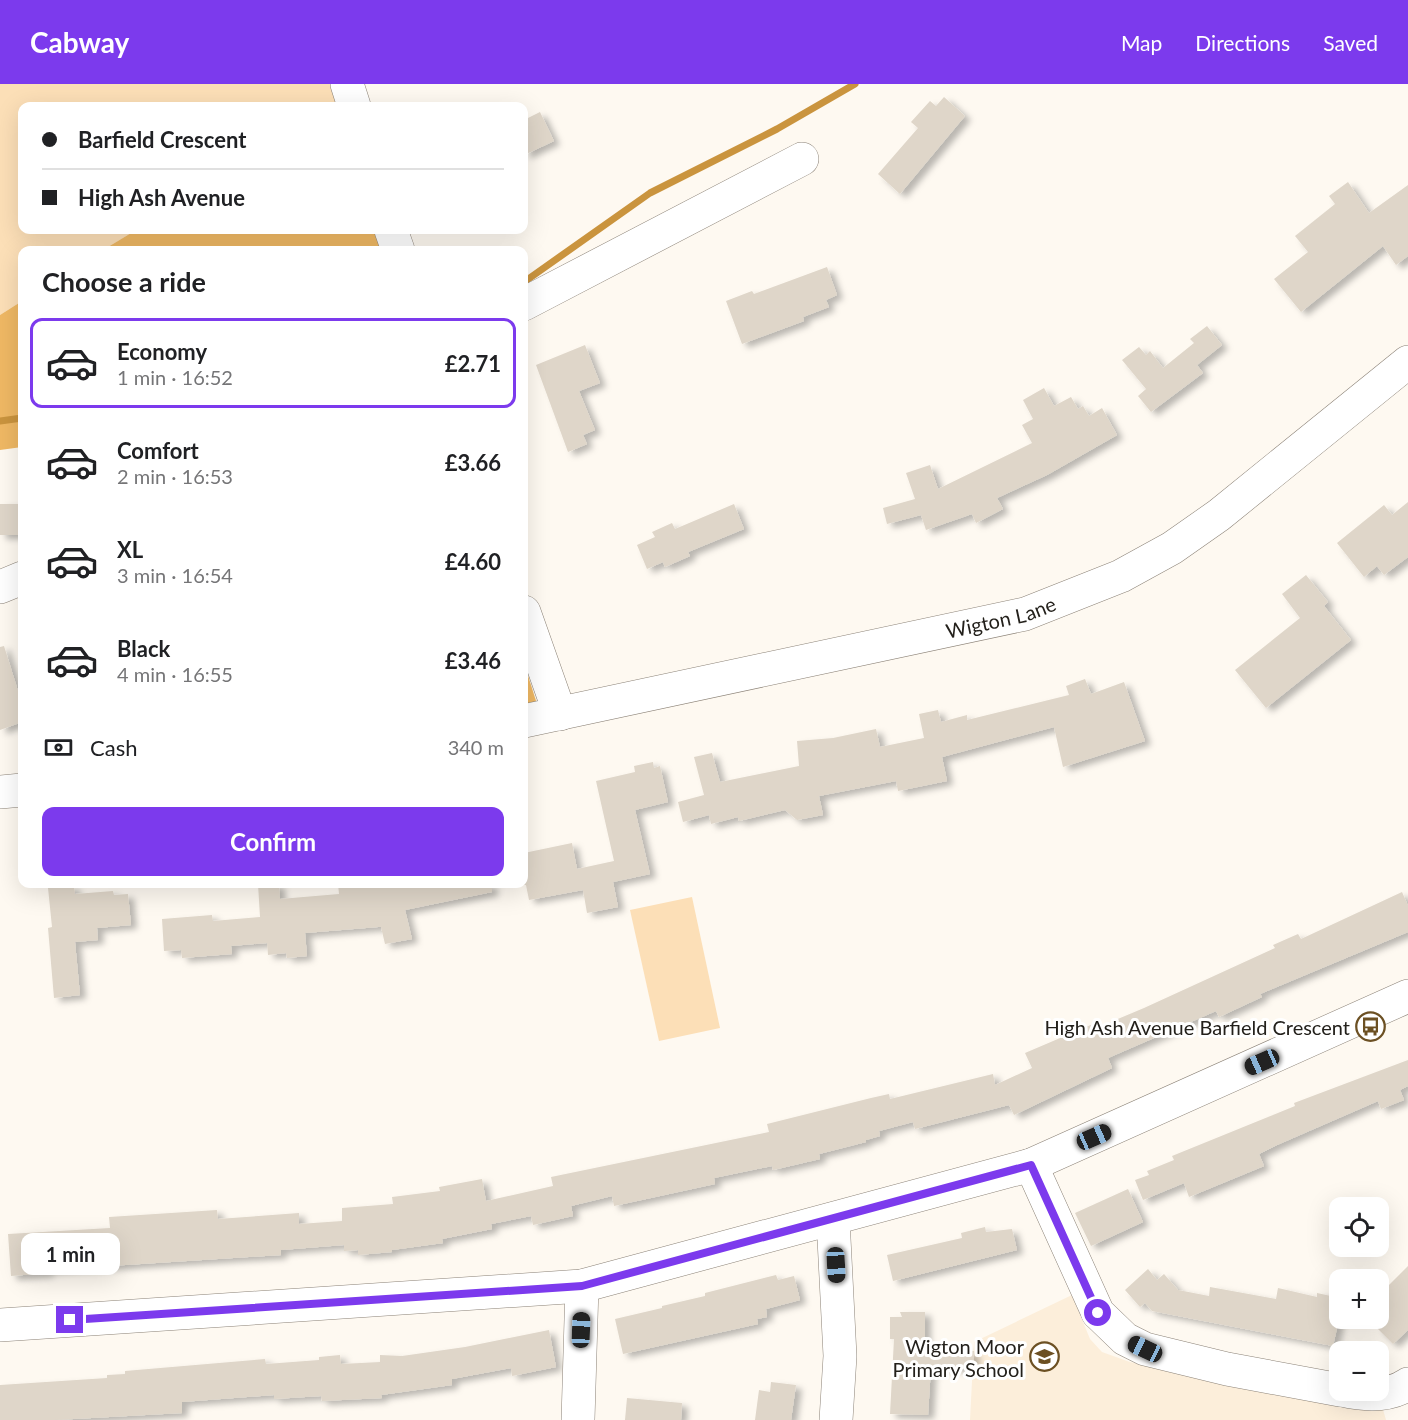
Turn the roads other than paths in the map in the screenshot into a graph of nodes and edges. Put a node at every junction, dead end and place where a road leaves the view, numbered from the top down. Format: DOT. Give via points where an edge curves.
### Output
graph roads {
  1 [pos="347,84"];
  2 [pos="353,102"];
  3 [pos="802,159"];
  4 [pos="528,302"];
  5 [pos="1408,362"];
  6 [pos="18,580"];
  7 [pos="0,587"];
  8 [pos="528,623"];
  9 [pos="560,714"];
  10 [pos="528,720"];
  11 [pos="18,790"];
  12 [pos="0,792"];
  13 [pos="1408,996"];
  14 [pos="1031,1165"];
  15 [pos="833,1219"];
  16 [pos="582,1286"];
  17 [pos="0,1325"];
  18 [pos="1408,1384"];
  19 [pos="1329,1388"];
  20 [pos="1389,1392"];
  21 [pos="578,1420"];
  22 [pos="836,1420"];
  1 -- 2 [label="street"];
  3 -- 4 [label="street"];
  5 -- 9 [label="street, Wigton Lane" via="1219,514 1172,548 1121,576 1025,614"];
  6 -- 7 [label="street"];
  8 -- 9 [label="street"];
  9 -- 10 [label="street, Wigton Lane"];
  11 -- 12 [label="street"];
  13 -- 14 [label="street"];
  14 -- 15 [label="street"];
  14 -- 19 [label="street" via="1098,1313 1125,1339 1145,1349 1227,1369"];
  15 -- 16 [label="street"];
  15 -- 22 [label="street" via="840,1356"];
  16 -- 17 [label="street"];
  16 -- 21 [label="street"];
  18 -- 20 [label="street"];
}
